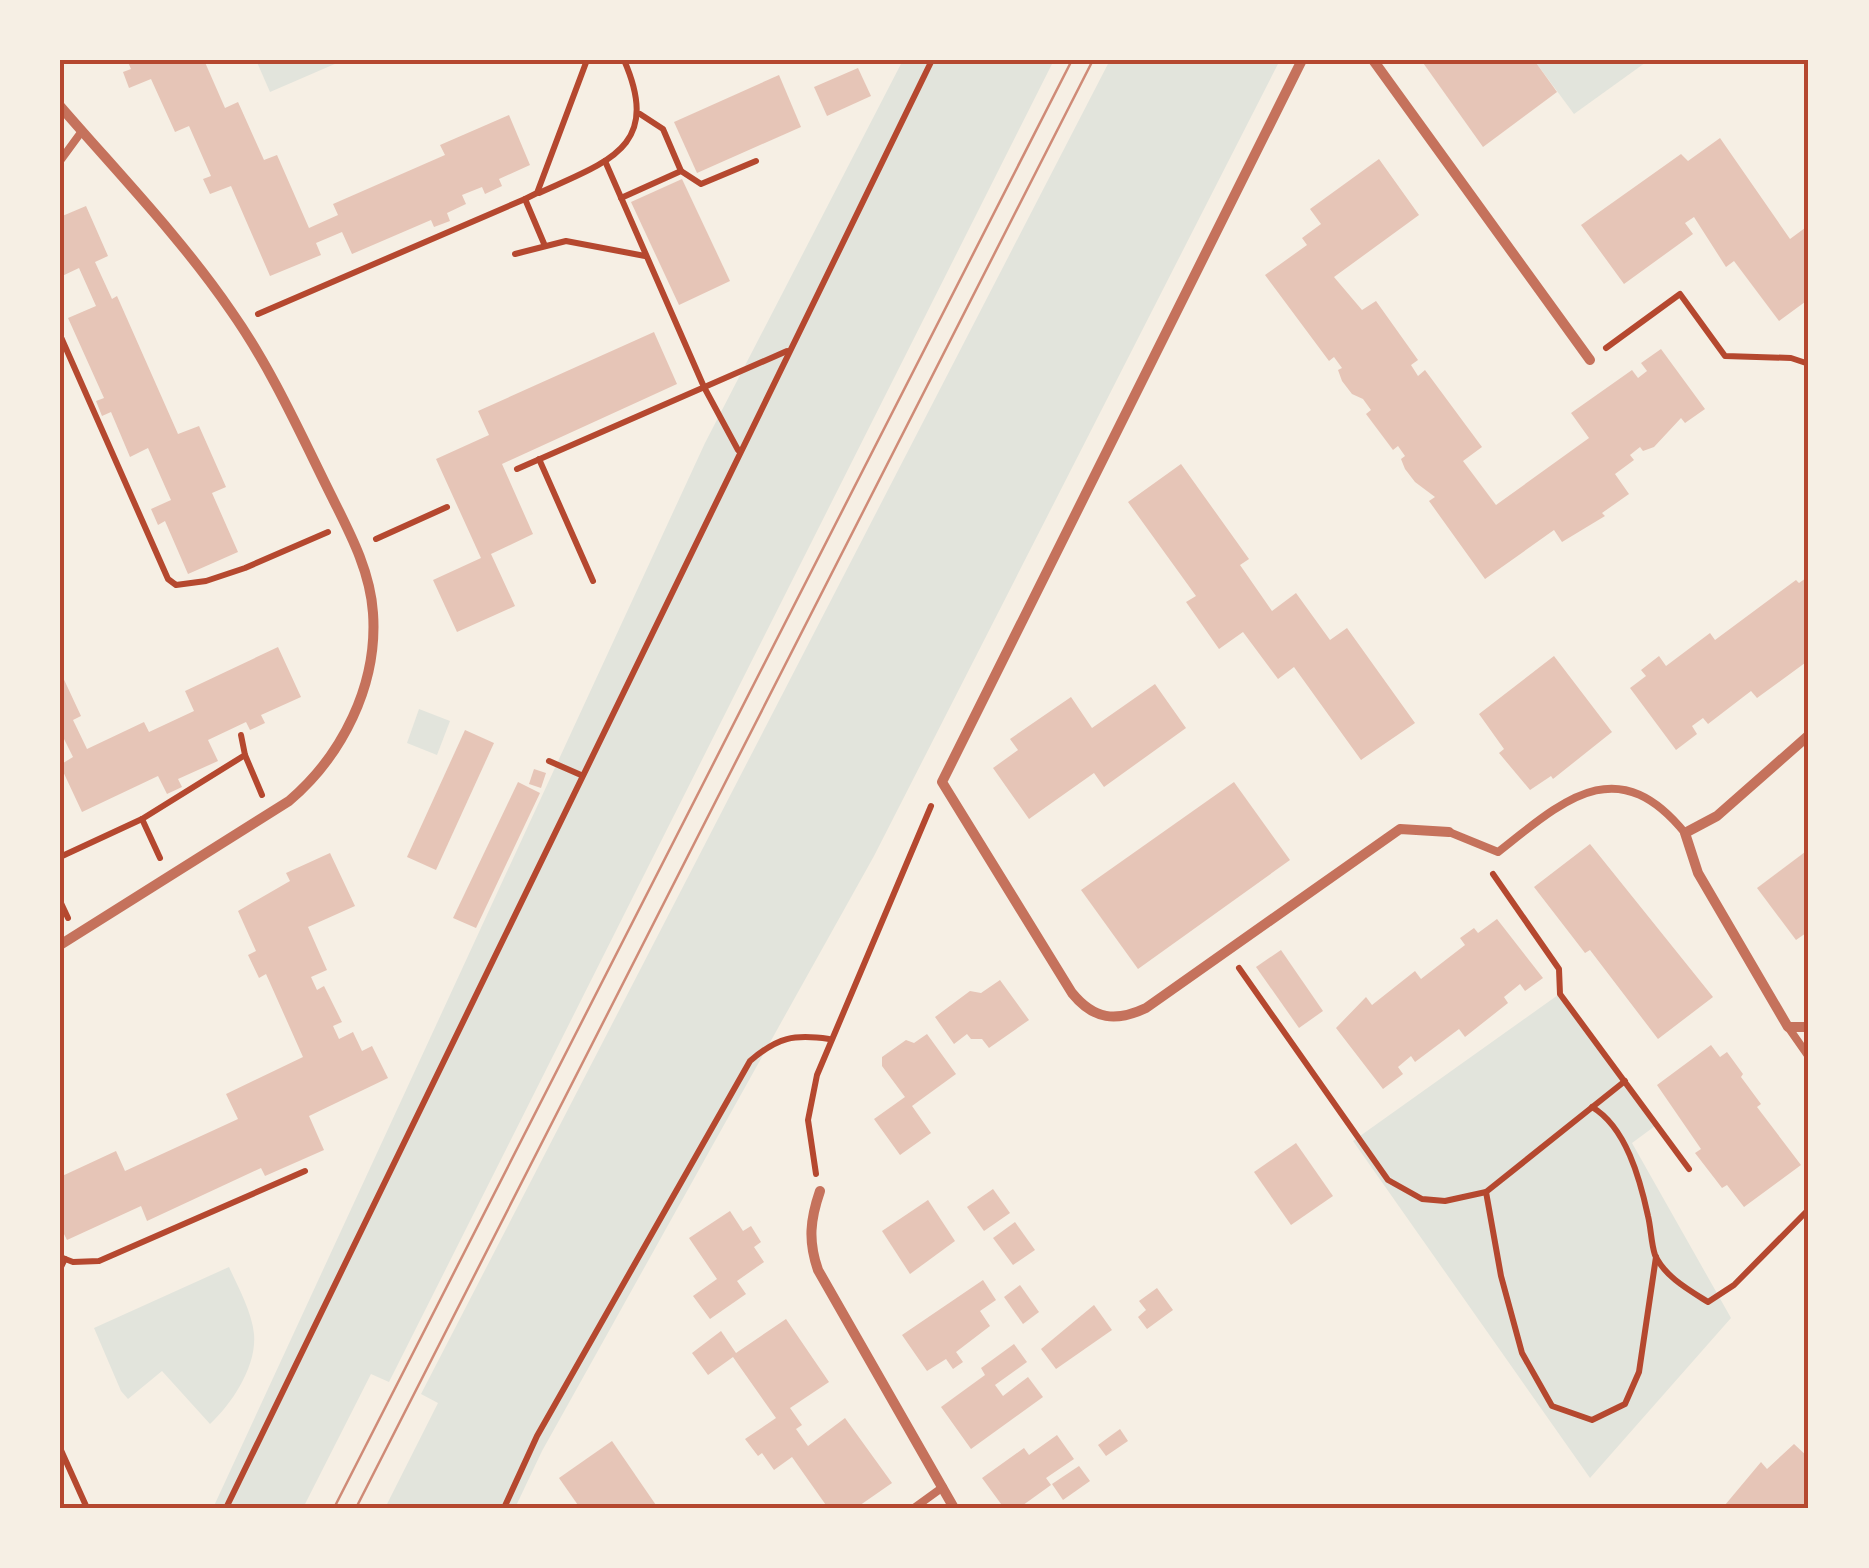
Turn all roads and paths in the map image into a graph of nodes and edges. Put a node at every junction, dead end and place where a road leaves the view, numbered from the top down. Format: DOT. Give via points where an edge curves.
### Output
graph roads {
  1 [pos="587,60"];
  2 [pos="624,60"];
  3 [pos="932,60"];
  4 [pos="1302,60"];
  5 [pos="1373,60"];
  6 [pos="60,106"];
  7 [pos="640,114"];
  8 [pos="82,131"];
  9 [pos="60,160"];
  10 [pos="604,161"];
  11 [pos="756,161"];
  12 [pos="681,170"];
  13 [pos="537,193"];
  14 [pos="621,198"];
  15 [pos="525,199"];
  16 [pos="545,246"];
  17 [pos="515,254"];
  18 [pos="646,257"];
  19 [pos="239,322"];
  20 [pos="60,335"];
  21 [pos="788,350"];
  22 [pos="1590,360"];
  23 [pos="1809,364"];
  24 [pos="704,387"];
  25 [pos="738,451"];
  26 [pos="539,459"];
  27 [pos="517,468"];
  28 [pos="447,507"];
  29 [pos="345,524"];
  30 [pos="356,548"];
  31 [pos="593,581"];
  32 [pos="241,735"];
  33 [pos="1809,735"];
  34 [pos="245,755"];
  35 [pos="550,761"];
  36 [pos="581,774"];
  37 [pos="942,782"];
  38 [pos="270,813"];
  39 [pos="142,818"];
  40 [pos="1449,832"];
  41 [pos="1685,833"];
  42 [pos="1498,852"];
  43 [pos="60,857"];
  44 [pos="168,878"];
  45 [pos="60,945"];
  46 [pos="1227,951"];
  47 [pos="1788,1027"];
  48 [pos="1809,1027"];
  49 [pos="829,1040"];
  50 [pos="1809,1058"];
  51 [pos="1625,1081"];
  52 [pos="1592,1108"];
  53 [pos="1689,1168"];
  54 [pos="305,1171"];
  55 [pos="820,1191"];
  56 [pos="1486,1192"];
  57 [pos="1809,1209"];
  58 [pos="1656,1257"];
  59 [pos="62,1258"];
  60 [pos="60,1269"];
  61 [pos="60,1448"];
  62 [pos="943,1488"];
  63 [pos="87,1508"];
  64 [pos="226,1508"];
  65 [pos="504,1508"];
  66 [pos="914,1508"];
  67 [pos="954,1508"];
  1 -- 13 [label="path"];
  2 -- 7 [label="path"];
  3 -- 21 [label="path"];
  4 -- 37 [label="street"];
  5 -- 22 [label="street"];
  6 -- 8 [label="street"];
  7 -- 10 [label="path" via="622,147"];
  7 -- 12 [label="path" via="662,129"];
  8 -- 9 [label="lane"];
  8 -- 19 [label="street"];
  10 -- 13 [label="path"];
  10 -- 14 [label="path"];
  11 -- 12 [label="path" via="701,184"];
  12 -- 14 [label="path"];
  13 -- 15 [label="path"];
  14 -- 18 [label="path"];
  15 -- 16 [label="path"];
  15 -- 19 [label="path"];
  16 -- 17 [label="path"];
  16 -- 18 [label="path" via="566,241"];
  18 -- 24 [label="path"];
  19 -- 29 [label="street"];
  20 -- 29 [label="path" via="176,585 244,568"];
  21 -- 24 [label="path"];
  21 -- 25 [label="path"];
  22 -- 23 [label="path" via="1680,294 1724,356"];
  24 -- 25 [label="path"];
  24 -- 26 [label="path"];
  25 -- 36 [label="path"];
  26 -- 27 [label="path"];
  26 -- 31 [label="path"];
  28 -- 30 [label="path"];
  29 -- 30 [label="street"];
  30 -- 38 [label="street" via="373,616 370,658 352,722 314,780"];
  32 -- 34 [label="path"];
  33 -- 41 [label="street" via="1717,816"];
  34 -- 38 [label="path"];
  34 -- 39 [label="path"];
  35 -- 36 [label="path"];
  36 -- 64 [label="path"];
  37 -- 46 [label="street" via="1086,1010 1127,1017"];
  37 -- 49 [label="path"];
  38 -- 44 [label="street"];
  39 -- 43 [label="path"];
  39 -- 44 [label="path"];
  40 -- 42 [label="lane"];
  40 -- 46 [label="street" via="1400,828"];
  41 -- 42 [label="lane" via="1664,808 1636,793 1592,790 1571,795"];
  41 -- 47 [label="street" via="1698,873"];
  42 -- 51 [label="path" via="1493,875 1559,968 1560,994"];
  44 -- 45 [label="street"];
  46 -- 56 [label="path" via="1388,1180 1422,1198 1445,1201"];
  47 -- 48 [label="street"];
  47 -- 50 [label="lane"];
  49 -- 55 [label="path" via="808,1120"];
  49 -- 65 [label="path" via="793,1034 750,1060"];
  51 -- 52 [label="path"];
  51 -- 53 [label="path"];
  52 -- 56 [label="path"];
  52 -- 58 [label="path" via="1609,1117 1621,1136"];
  54 -- 59 [label="path" via="128,1250 100,1260"];
  55 -- 62 [label="street" via="810,1223 818,1270"];
  56 -- 58 [label="path" via="1522,1353 1552,1406 1592,1420 1625,1404 1639,1372"];
  57 -- 58 [label="path" via="1734,1286 1708,1302 1678,1283"];
  59 -- 60 [label="path"];
  61 -- 63 [label="path"];
  62 -- 66 [label="lane"];
  62 -- 67 [label="street"];
}
